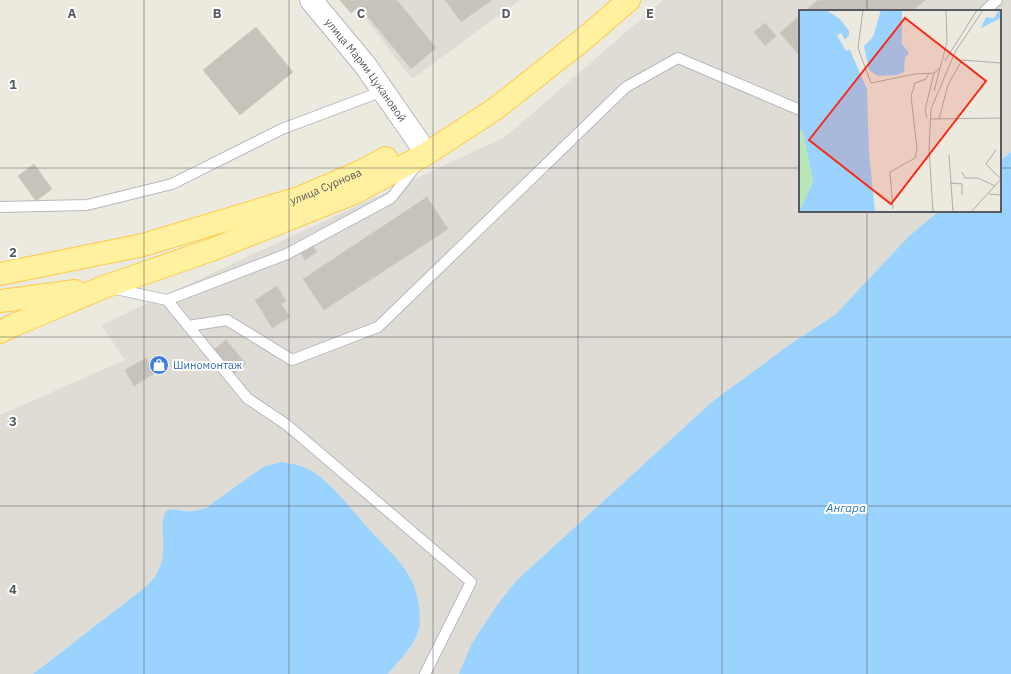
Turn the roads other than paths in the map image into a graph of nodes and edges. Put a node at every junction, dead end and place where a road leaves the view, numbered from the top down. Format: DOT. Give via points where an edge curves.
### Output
graph roads {
  1 [pos="311,0"];
  2 [pos="606,0"];
  3 [pos="629,0"];
  4 [pos="997,0"];
  5 [pos="986,10"];
  6 [pos="383,90"];
  7 [pos="799,110"];
  8 [pos="422,147"];
  9 [pos="0,207"];
  10 [pos="0,274"];
  11 [pos="104,287"];
  12 [pos="167,300"];
  13 [pos="0,301"];
  14 [pos="188,326"];
  15 [pos="0,332"];
  16 [pos="425,674"];
  1 -- 6 [label="street, улица Марии Цукановой"];
  2 -- 8 [label="main road, улица Сурнова" via="578,26"];
  3 -- 8 [label="main road, улица Сурнова" via="495,109"];
  4 -- 5 [label="lane"];
  6 -- 8 [label="street, улица Марии Цукановой"];
  6 -- 9 [label="lane" via="282,129 172,184 87,206"];
  7 -- 14 [label="lane" via="678,58 626,87 378,327 292,360 227,320"];
  8 -- 10 [label="main road, улица Сурнова" via="299,198 143,245"];
  8 -- 11 [label="main road, улица Сурнова" via="356,192 211,250"];
  8 -- 12 [label="lane" via="391,198 287,254"];
  11 -- 12 [label="lane"];
  11 -- 13 [label="main road"];
  11 -- 15 [label="main road"];
  12 -- 14 [label="lane"];
  14 -- 16 [label="lane" via="247,398 287,425 471,582"];
}
